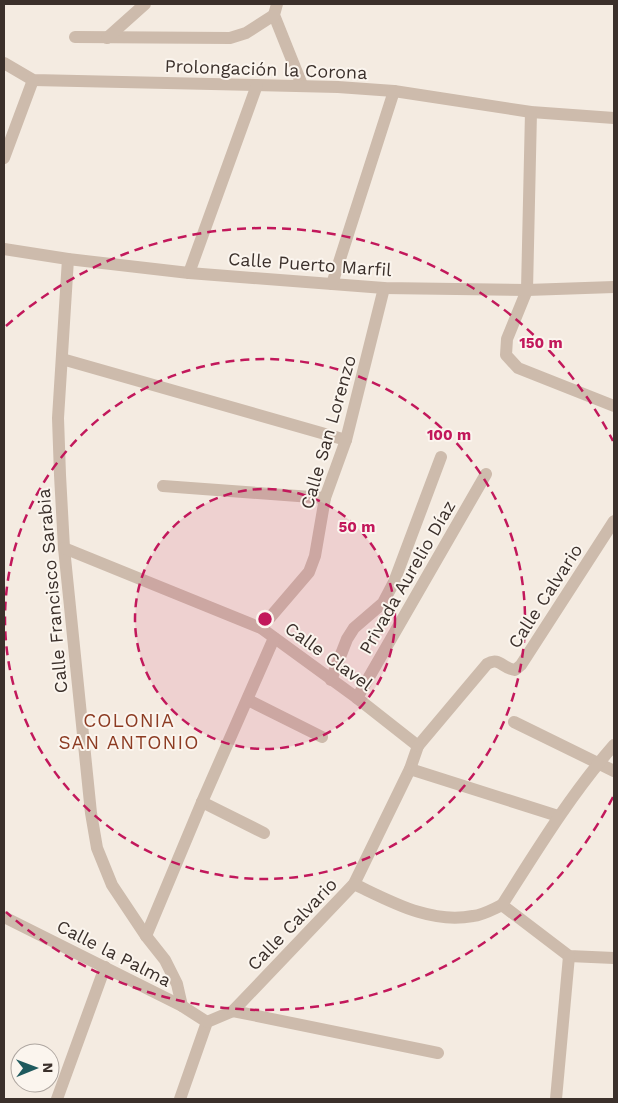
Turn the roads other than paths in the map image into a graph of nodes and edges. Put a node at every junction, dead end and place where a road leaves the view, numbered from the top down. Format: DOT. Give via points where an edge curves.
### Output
graph roads {
  1 [pos="145,4"];
  2 [pos="275,10"];
  3 [pos="75,36"];
  4 [pos="107,38"];
  5 [pos="4,63"];
  6 [pos="33,80"];
  7 [pos="257,85"];
  8 [pos="302,85"];
  9 [pos="394,91"];
  10 [pos="531,112"];
  11 [pos="614,118"];
  12 [pos="4,158"];
  13 [pos="4,250"];
  14 [pos="68,260"];
  15 [pos="189,273"];
  16 [pos="332,284"];
  17 [pos="614,287"];
  18 [pos="384,288"];
  19 [pos="527,290"];
  20 [pos="62,359"];
  21 [pos="614,406"];
  22 [pos="346,440"];
  23 [pos="441,457"];
  24 [pos="486,474"];
  25 [pos="162,486"];
  26 [pos="324,498"];
  27 [pos="614,521"];
  28 [pos="64,548"];
  29 [pos="261,628"];
  30 [pos="274,638"];
  31 [pos="331,680"];
  32 [pos="357,698"];
  33 [pos="248,700"];
  34 [pos="514,722"];
  35 [pos="322,737"];
  36 [pos="614,745"];
  37 [pos="417,751"];
  38 [pos="598,763"];
  39 [pos="410,769"];
  40 [pos="614,770"];
  41 [pos="202,802"];
  42 [pos="558,816"];
  43 [pos="264,833"];
  44 [pos="354,884"];
  45 [pos="502,905"];
  46 [pos="4,917"];
  47 [pos="146,936"];
  48 [pos="569,956"];
  49 [pos="614,958"];
  50 [pos="105,967"];
  51 [pos="182,1006"];
  52 [pos="233,1011"];
  53 [pos="207,1022"];
  54 [pos="438,1053"];
  55 [pos="57,1099"];
  56 [pos="180,1099"];
  57 [pos="556,1099"];
  1 -- 4 [label="street"];
  2 -- 4 [label="street" via="246,33 230,38"];
  2 -- 8 [label="street"];
  3 -- 4 [label="street"];
  5 -- 6 [label="street, Prolongación la Corona"];
  6 -- 7 [label="street, Prolongación la Corona"];
  6 -- 12 [label="street"];
  7 -- 8 [label="street, Prolongación la Corona"];
  7 -- 15 [label="street"];
  8 -- 9 [label="street, Prolongación la Corona"];
  9 -- 10 [label="street, Prolongación la Corona"];
  9 -- 16 [label="street"];
  10 -- 11 [label="street, Prolongación la Corona"];
  10 -- 19 [label="street"];
  13 -- 14 [label="street, Calle Puerto Marfil"];
  14 -- 15 [label="street, Calle Puerto Marfil"];
  14 -- 20 [label="street, Calle Francisco Sarabia"];
  15 -- 16 [label="street, Calle Puerto Marfil"];
  16 -- 18 [label="street, Calle Puerto Marfil"];
  17 -- 19 [label="street, Calle Puerto Marfil"];
  18 -- 19 [label="street, Calle Puerto Marfil"];
  18 -- 22 [label="street, Calle San Lorenzo"];
  19 -- 21 [label="street" via="507,339 506,355 518,368"];
  20 -- 22 [label="street"];
  20 -- 28 [label="street, Calle Francisco Sarabia" via="58,418"];
  22 -- 26 [label="street, Calle San Lorenzo"];
  23 -- 31 [label="street" via="394,582 383,603 354,628"];
  24 -- 32 [label="street, Privada Aurelio Díaz"];
  25 -- 26 [label="street"];
  26 -- 29 [label="street, Calle San Lorenzo" via="315,556 309,572"];
  27 -- 37 [label="street, Calle Calvario" via="521,665 515,670 508,670 498,661 492,660 487,664"];
  28 -- 29 [label="street, Calle Clavel"];
  28 -- 47 [label="street, Calle Francisco Sarabia" via="97,848 112,885"];
  29 -- 30 [label="street, Calle Clavel"];
  30 -- 31 [label="street, Calle Clavel"];
  30 -- 33 [label="street"];
  31 -- 32 [label="street, Calle Clavel"];
  32 -- 37 [label="street, Calle Clavel"];
  33 -- 35 [label="street"];
  33 -- 41 [label="street"];
  34 -- 38 [label="street"];
  36 -- 38 [label="street"];
  37 -- 39 [label="street, Calle Calvario"];
  38 -- 40 [label="street"];
  38 -- 42 [label="street"];
  39 -- 42 [label="street"];
  39 -- 44 [label="street, Calle Calvario"];
  41 -- 43 [label="street"];
  41 -- 47 [label="street"];
  42 -- 45 [label="street"];
  44 -- 45 [label="street" via="412,911 433,916 476,916"];
  44 -- 52 [label="street, Calle Calvario"];
  45 -- 48 [label="street"];
  46 -- 50 [label="street, Calle la Palma"];
  47 -- 51 [label="street, Calle Francisco Sarabia" via="165,960 177,984"];
  48 -- 49 [label="street"];
  48 -- 57 [label="street"];
  50 -- 51 [label="street, Calle la Palma"];
  50 -- 55 [label="street"];
  51 -- 53 [label="street, Calle la Palma"];
  52 -- 53 [label="street, Calle Calvario"];
  52 -- 54 [label="street"];
  53 -- 56 [label="street"];
}
